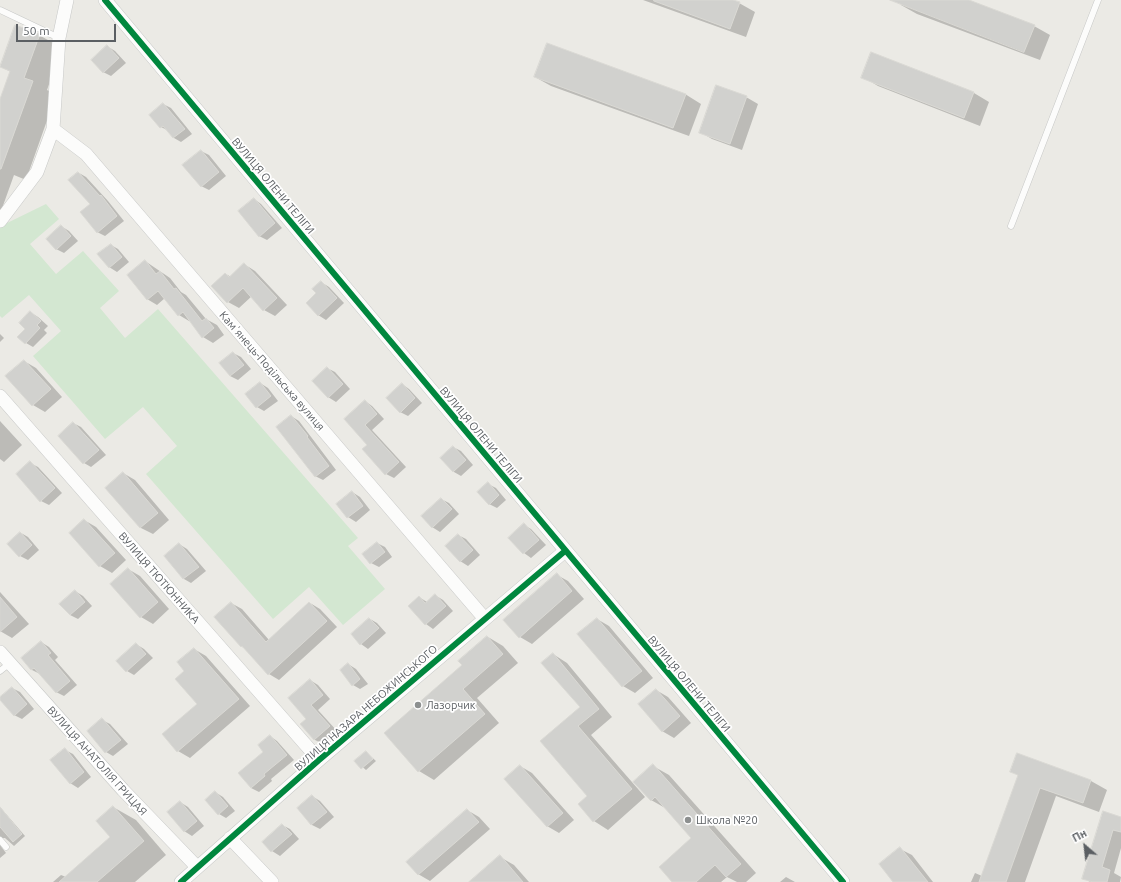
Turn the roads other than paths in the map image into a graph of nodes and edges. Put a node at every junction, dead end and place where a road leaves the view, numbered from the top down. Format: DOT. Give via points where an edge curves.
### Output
graph roads {
  1 [pos="67,0"];
  2 [pos="105,0"];
  3 [pos="1098,0"];
  4 [pos="0,10"];
  5 [pos="60,38"];
  6 [pos="53,129"];
  7 [pos="0,222"];
  8 [pos="1011,226"];
  9 [pos="0,396"];
  10 [pos="565,551"];
  11 [pos="486,619"];
  12 [pos="0,652"];
  13 [pos="5,667"];
  14 [pos="319,760"];
  15 [pos="230,838"];
  16 [pos="0,840"];
  17 [pos="6,847"];
  18 [pos="197,867"];
  19 [pos="181,882"];
  20 [pos="272,882"];
  21 [pos="843,882"];
  1 -- 5 [label="street"];
  2 -- 10 [label="street, ВУЛИЦЯ ОЛЕНИ ТЕЛІГИ"];
  3 -- 8 [label="lane"];
  4 -- 5 [label="lane"];
  5 -- 6 [label="street"];
  6 -- 7 [label="street" via="37,172"];
  6 -- 11 [label="street, Камʼянець-Подільська вулиця" via="86,154"];
  9 -- 14 [label="street, ВУЛИЦЯ ТЮТЮННИКА"];
  10 -- 11 [label="street, ВУЛИЦЯ НАЗАРА НЕБОЖИНСЬКОГО"];
  10 -- 21 [label="street, ВУЛИЦЯ ОЛЕНИ ТЕЛІГИ"];
  11 -- 14 [label="street, ВУЛИЦЯ НАЗАРА НЕБОЖИНСЬКОГО"];
  12 -- 13 [label="street, ВУЛИЦЯ АНАТОЛІЯ ГРИЦАЯ"];
  13 -- 18 [label="street, ВУЛИЦЯ АНАТОЛІЯ ГРИЦАЯ"];
  14 -- 15 [label="street, ВУЛИЦЯ НАЗАРА НЕБОЖИНСЬКОГО"];
  15 -- 18 [label="street, ВУЛИЦЯ НАЗАРА НЕБОЖИНСЬКОГО"];
  15 -- 20 [label="street"];
  16 -- 17 [label="lane"];
  18 -- 19 [label="street, ВУЛИЦЯ НАЗАРА НЕБОЖИНСЬКОГО"];
}
